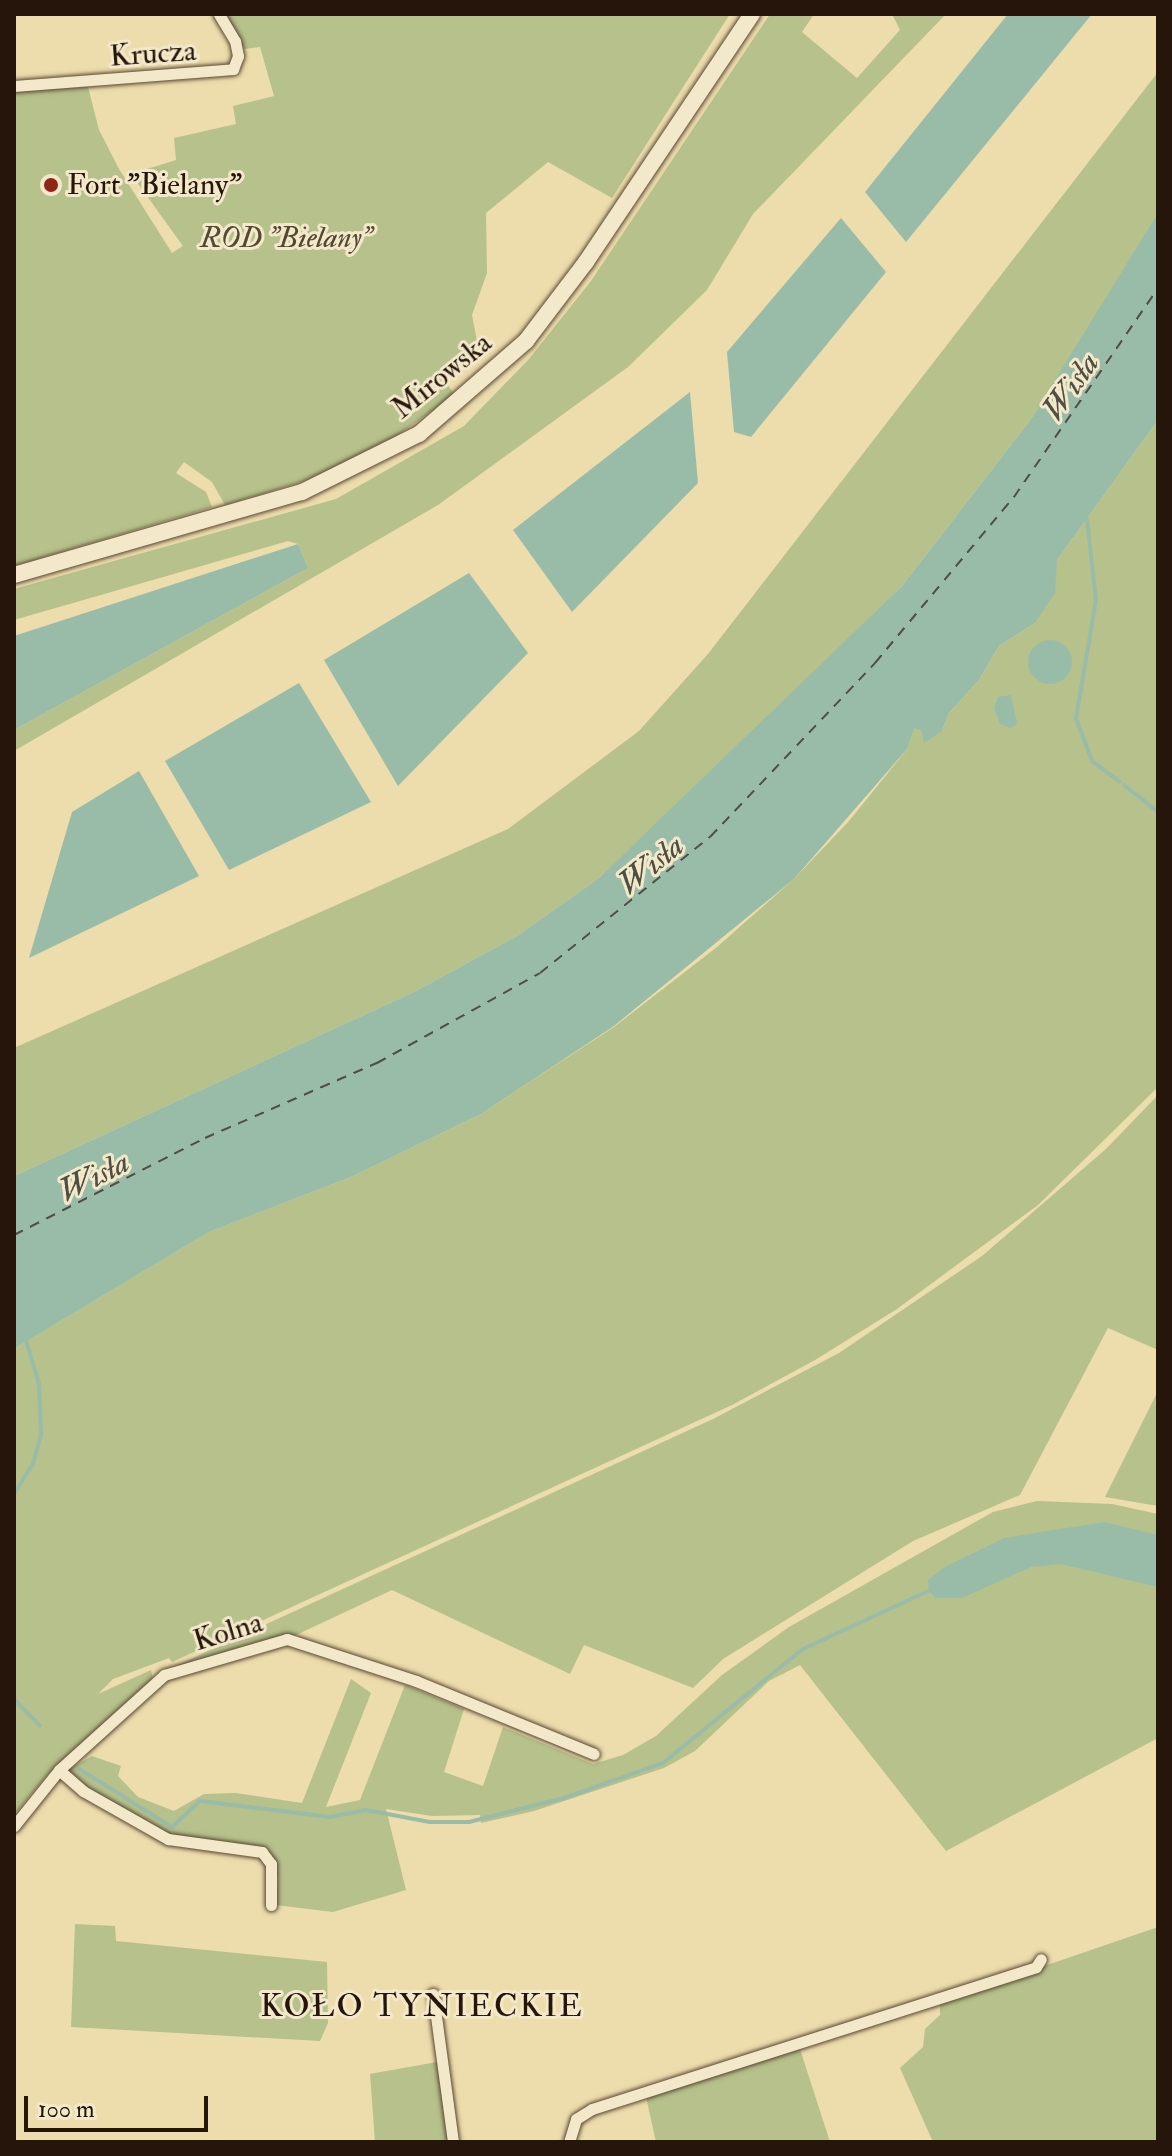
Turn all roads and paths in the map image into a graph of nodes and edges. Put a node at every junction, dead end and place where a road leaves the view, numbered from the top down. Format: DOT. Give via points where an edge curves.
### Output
graph roads {
  1 [pos="219,14"];
  2 [pos="752,14"];
  3 [pos="14,86"];
  4 [pos="14,575"];
  5 [pos="594,1754"];
  6 [pos="59,1770"];
  7 [pos="14,1826"];
  8 [pos="271,1905"];
  9 [pos="1041,1959"];
  10 [pos="433,1994"];
  11 [pos="453,2142"];
  12 [pos="569,2142"];
  1 -- 3 [label="street, Krucza" via="235,41 238,56 233,69"];
  2 -- 4 [label="main road, Mirowska" via="586,262 526,341 419,434 302,492"];
  5 -- 6 [label="street, Kolna" via="416,1681 287,1639 164,1675"];
  6 -- 7 [label="street, Kolna"];
  6 -- 8 [label="street" via="83,1791 168,1839 262,1852 271,1864"];
  9 -- 12 [label="street" via="1036,1967 592,2109 576,2119"];
  10 -- 11 [label="street"];
}
